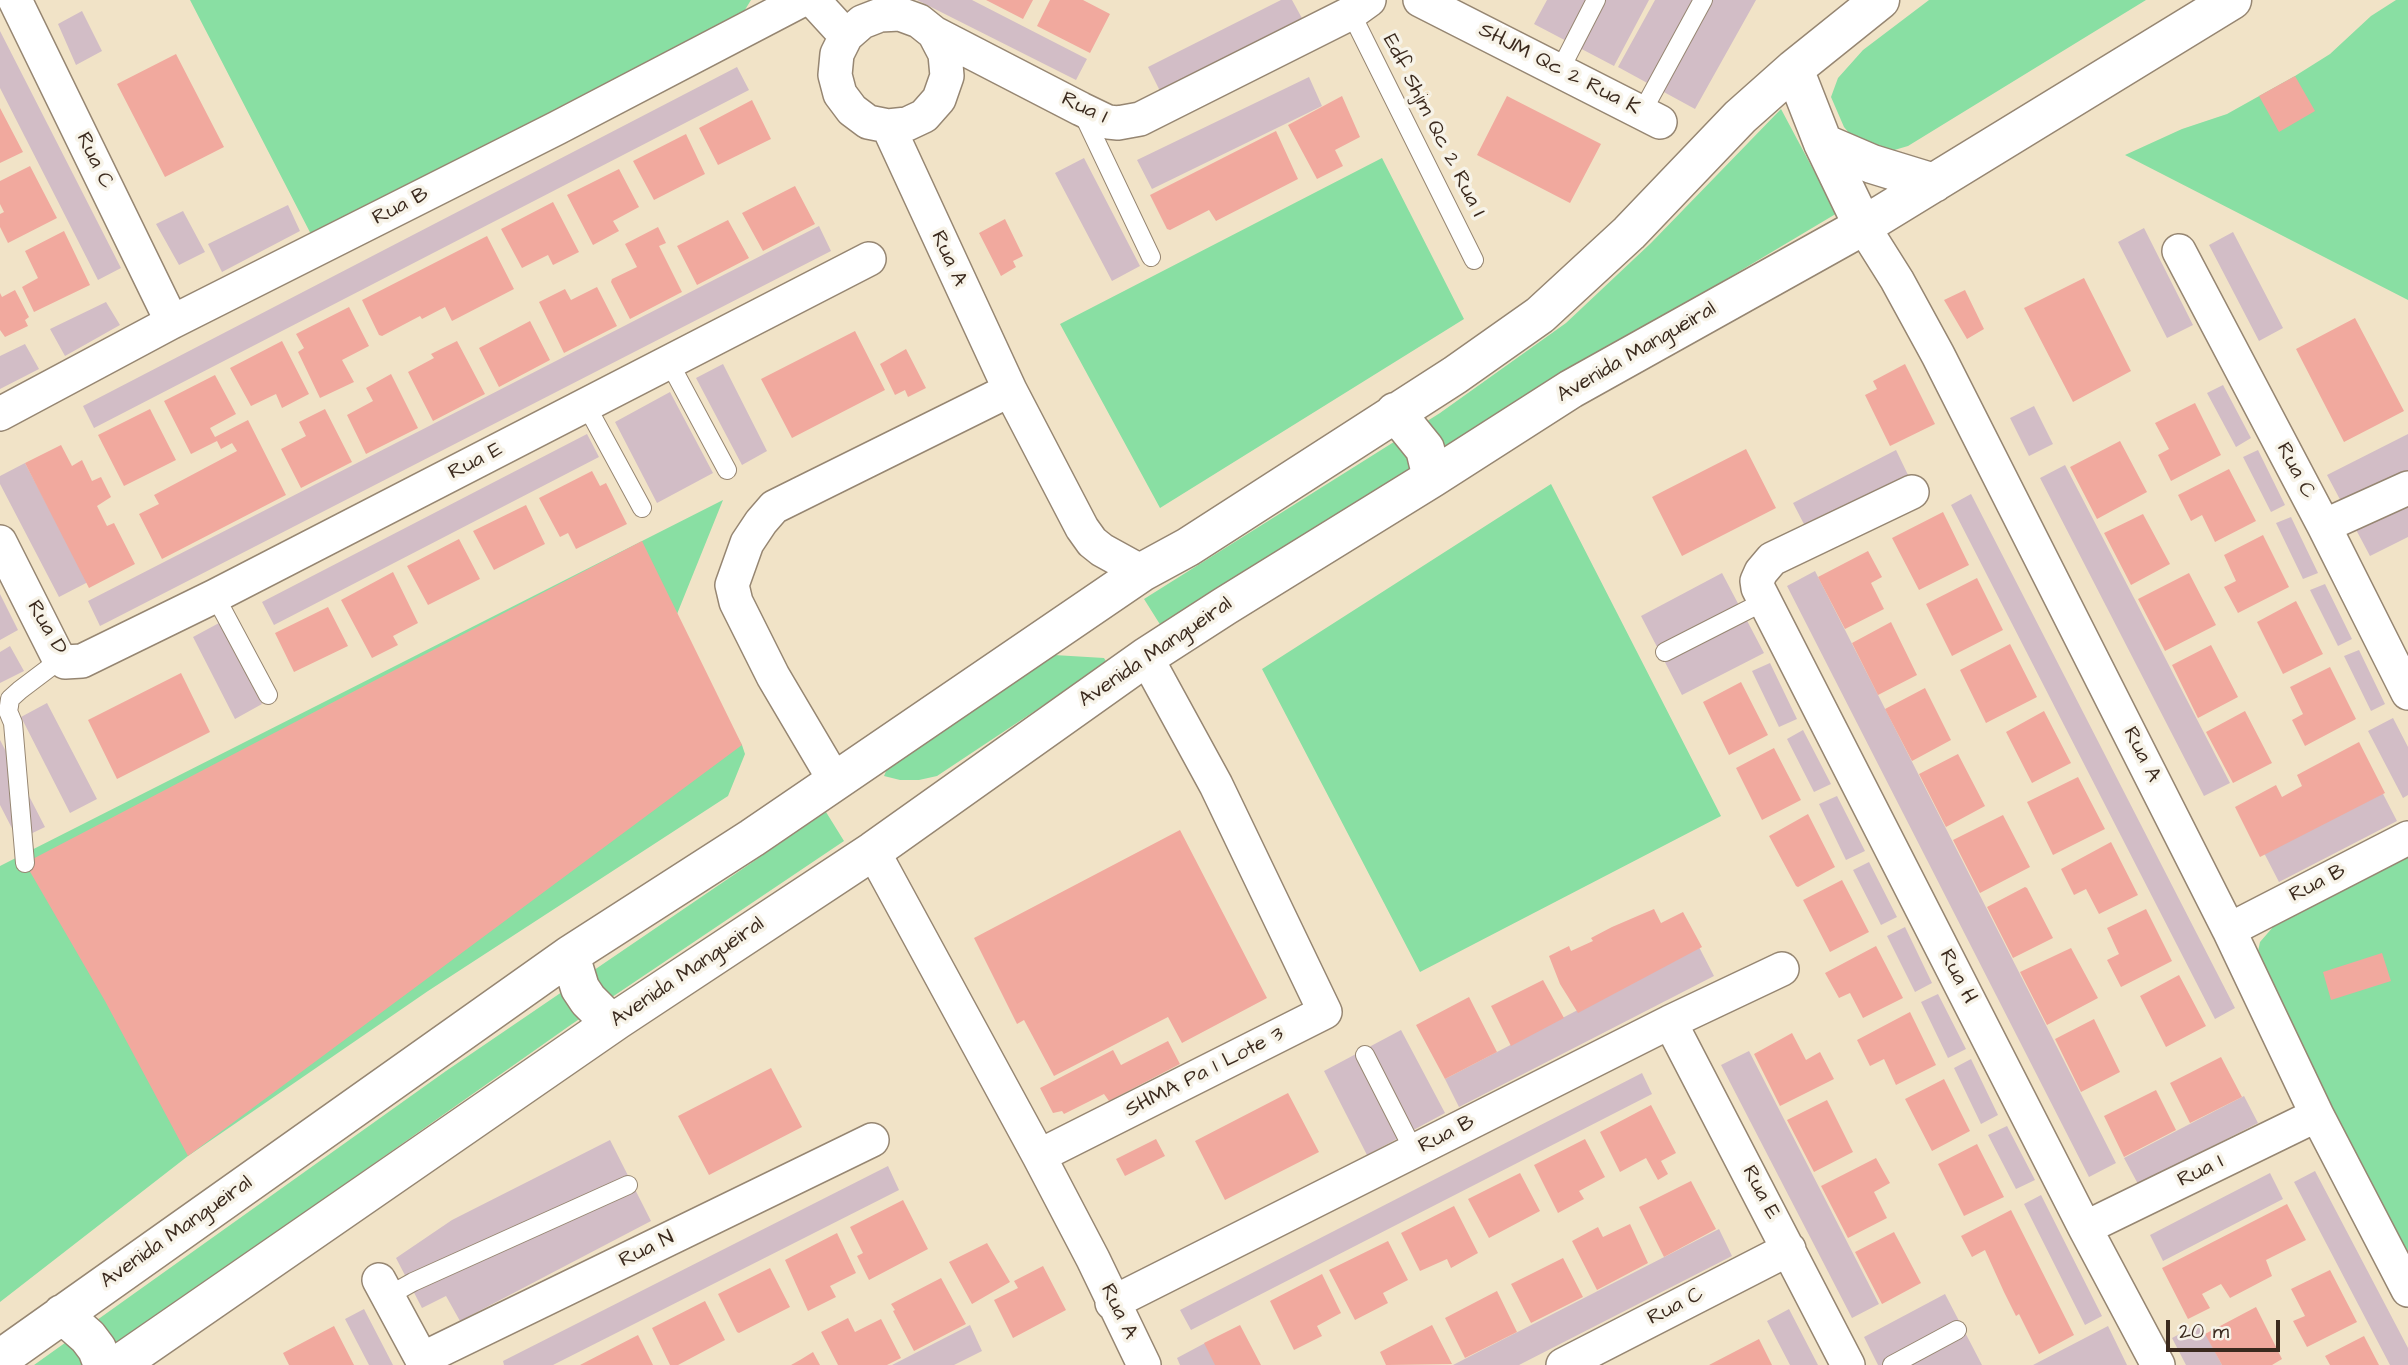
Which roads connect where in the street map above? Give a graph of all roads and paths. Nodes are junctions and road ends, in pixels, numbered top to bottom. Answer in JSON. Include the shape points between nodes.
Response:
{"nodes":[{"id":1,"x":15,"y":0,"type":"edge"},
{"id":2,"x":802,"y":0,"type":"edge"},
{"id":3,"x":813,"y":0,"type":"edge"},
{"id":4,"x":1420,"y":0,"type":"edge"},
{"id":5,"x":1596,"y":0,"type":"edge"},
{"id":6,"x":1703,"y":0,"type":"edge"},
{"id":7,"x":1880,"y":0,"type":"edge"},
{"id":8,"x":2232,"y":0,"type":"edge"},
{"id":9,"x":1360,"y":6,"type":"edge"},
{"id":10,"x":934,"y":33,"type":"junction"},
{"id":11,"x":846,"y":36,"type":"junction"},
{"id":12,"x":1794,"y":69,"type":"junction"},
{"id":13,"x":1560,"y":70,"type":"junction"},
{"id":14,"x":1081,"y":109,"type":"junction"},
{"id":15,"x":1651,"y":117,"type":"joint"},
{"id":16,"x":888,"y":127,"type":"junction"},
{"id":17,"x":1823,"y":143,"type":"junction"},
{"id":18,"x":1934,"y":183,"type":"junction"},
{"id":19,"x":1863,"y":226,"type":"junction"},
{"id":20,"x":2179,"y":251,"type":"dead end"},
{"id":21,"x":1151,"y":257,"type":"dead end"},
{"id":22,"x":869,"y":259,"type":"dead end"},
{"id":23,"x":1475,"y":260,"type":"dead end"},
{"id":24,"x":172,"y":322,"type":"junction"},
{"id":25,"x":669,"y":362,"type":"junction"},
{"id":26,"x":1010,"y":390,"type":"junction"},
{"id":27,"x":586,"y":405,"type":"junction"},
{"id":28,"x":1395,"y":412,"type":"junction"},
{"id":29,"x":0,"y":414,"type":"edge"},
{"id":30,"x":727,"y":470,"type":"dead end"},
{"id":31,"x":1432,"y":478,"type":"junction"},
{"id":32,"x":2408,"y":488,"type":"edge"},
{"id":33,"x":1912,"y":492,"type":"dead end"},
{"id":34,"x":642,"y":508,"type":"dead end"},
{"id":35,"x":2325,"y":526,"type":"junction"},
{"id":36,"x":0,"y":542,"type":"edge"},
{"id":37,"x":1142,"y":572,"type":"junction"},
{"id":38,"x":1762,"y":594,"type":"junction"},
{"id":39,"x":215,"y":596,"type":"junction"},
{"id":40,"x":1665,"y":652,"type":"dead end"},
{"id":41,"x":1146,"y":657,"type":"junction"},
{"id":42,"x":71,"y":660,"type":"junction"},
{"id":43,"x":2408,"y":693,"type":"edge"},
{"id":44,"x":268,"y":695,"type":"dead end"},
{"id":45,"x":835,"y":781,"type":"junction"},
{"id":46,"x":2408,"y":838,"type":"edge"},
{"id":47,"x":873,"y":851,"type":"junction"},
{"id":48,"x":25,"y":863,"type":"dead end"},
{"id":49,"x":2229,"y":930,"type":"junction"},
{"id":50,"x":570,"y":955,"type":"junction"},
{"id":51,"x":1782,"y":968,"type":"dead end"},
{"id":52,"x":617,"y":1020,"type":"junction"},
{"id":53,"x":1670,"y":1022,"type":"junction"},
{"id":54,"x":1365,"y":1055,"type":"dead end"},
{"id":55,"x":2317,"y":1115,"type":"junction"},
{"id":56,"x":872,"y":1140,"type":"dead end"},
{"id":57,"x":1414,"y":1151,"type":"junction"},
{"id":58,"x":1039,"y":1156,"type":"junction"},
{"id":59,"x":628,"y":1185,"type":"dead end"},
{"id":60,"x":2085,"y":1228,"type":"junction"},
{"id":61,"x":1789,"y":1249,"type":"junction"},
{"id":62,"x":383,"y":1288,"type":"joint"},
{"id":63,"x":2408,"y":1290,"type":"edge"},
{"id":64,"x":1112,"y":1303,"type":"junction"},
{"id":65,"x":62,"y":1314,"type":"junction"},
{"id":66,"x":1957,"y":1330,"type":"dead end"},
{"id":67,"x":0,"y":1359,"type":"edge"},
{"id":68,"x":423,"y":1362,"type":"edge"},
{"id":69,"x":2150,"y":1362,"type":"edge"},
{"id":70,"x":103,"y":1365,"type":"edge"},
{"id":71,"x":118,"y":1365,"type":"edge"},
{"id":72,"x":1144,"y":1365,"type":"edge"},
{"id":73,"x":1563,"y":1365,"type":"edge"},
{"id":74,"x":1848,"y":1365,"type":"edge"},
{"id":75,"x":1892,"y":1365,"type":"edge"}],
"edges":[{"from":1,"to":24,"type":"street","name":"Rua C"},
{"from":2,"to":24,"type":"street","name":"Rua B"},
{"from":3,"to":11,"type":"street"},
{"from":4,"to":13,"type":"street","name":"SHJM Qc 2 Rua K"},
{"from":5,"to":13,"type":"lane"},
{"from":6,"to":15,"type":"lane"},
{"from":7,"to":12,"type":"street","name":"Avenida Mangueiral"},
{"from":8,"to":18,"type":"street","name":"Avenida Mangueiral"},
{"from":9,"to":14,"type":"street","name":"Rua I","via":[[1140,119],[1108,122]]},
{"from":9,"to":23,"type":"lane","name":"Edf Shjm Qc 2 Rua I"},
{"from":10,"to":11,"type":"street","name":"Rua I","via":[[900,14],[862,22]]},
{"from":10,"to":14,"type":"street","name":"Rua I"},
{"from":10,"to":16,"type":"street","via":[[945,54],[947,76],[939,99],[923,116]]},
{"from":11,"to":16,"type":"street","via":[[837,54],[835,75],[840,94],[868,122]]},
{"from":12,"to":17,"type":"street"},
{"from":12,"to":28,"type":"street","name":"Avenida Mangueiral","via":[[1539,315]]},
{"from":13,"to":15,"type":"street","name":"SHJM Qc 2 Rua K"},
{"from":14,"to":21,"type":"lane"},
{"from":16,"to":26,"type":"street","name":"Rua A"},
{"from":17,"to":18,"type":"street"},
{"from":17,"to":19,"type":"street"},
{"from":18,"to":19,"type":"street","name":"Avenida Mangueiral"},
{"from":19,"to":31,"type":"street","name":"Avenida Mangueiral","via":[[1571,389]]},
{"from":19,"to":49,"type":"street","name":"Rua A","via":[[1938,355]]},
{"from":20,"to":35,"type":"street","name":"Rua C"},
{"from":22,"to":25,"type":"street","name":"Rua E"},
{"from":24,"to":29,"type":"street","name":"Rua B"},
{"from":25,"to":27,"type":"street","name":"Rua E"},
{"from":25,"to":30,"type":"lane"},
{"from":26,"to":37,"type":"street","name":"Rua A","via":[[1092,542]]},
{"from":26,"to":45,"type":"street","via":[[774,507],[743,552],[732,585],[736,602]]},
{"from":27,"to":34,"type":"lane"},
{"from":27,"to":39,"type":"street","name":"Rua E"},
{"from":28,"to":31,"type":"street","via":[[1425,449]]},
{"from":28,"to":37,"type":"street","name":"Avenida Mangueiral"},
{"from":31,"to":41,"type":"street","name":"Avenida Mangueiral"},
{"from":32,"to":35,"type":"street"},
{"from":33,"to":38,"type":"street","via":[[1772,559],[1757,581]]},
{"from":35,"to":43,"type":"street","name":"Rua C"},
{"from":36,"to":42,"type":"street","name":"Rua D","via":[[57,656]]},
{"from":37,"to":45,"type":"street","name":"Avenida Mangueiral"},
{"from":38,"to":40,"type":"lane"},
{"from":38,"to":60,"type":"street","name":"Rua H"},
{"from":39,"to":42,"type":"street","name":"Rua E"},
{"from":39,"to":44,"type":"lane"},
{"from":41,"to":47,"type":"street","name":"Avenida Mangueiral"},
{"from":41,"to":58,"type":"street","name":"SHMA Pa 1 Lote 3","via":[[1216,785],[1325,1012]]},
{"from":42,"to":48,"type":"lane","via":[[10,699]]},
{"from":45,"to":50,"type":"street","name":"Avenida Mangueiral"},
{"from":46,"to":49,"type":"street","name":"Rua B"},
{"from":47,"to":52,"type":"street","name":"Avenida Mangueiral"},
{"from":47,"to":58,"type":"street"},
{"from":49,"to":55,"type":"street","name":"Rua A"},
{"from":50,"to":52,"type":"street","via":[[587,1000],[605,1017]]},
{"from":50,"to":65,"type":"street","name":"Avenida Mangueiral"},
{"from":51,"to":53,"type":"street","name":"Rua B"},
{"from":52,"to":71,"type":"street","name":"Avenida Mangueiral"},
{"from":53,"to":57,"type":"street","name":"Rua B"},
{"from":53,"to":61,"type":"street","name":"Rua E"},
{"from":54,"to":57,"type":"lane"},
{"from":55,"to":60,"type":"street","name":"Rua I"},
{"from":55,"to":63,"type":"street","name":"Rua A"},
{"from":56,"to":68,"type":"street","name":"Rua N"},
{"from":57,"to":64,"type":"street","name":"Rua B"},
{"from":58,"to":64,"type":"street","name":"Rua A"},
{"from":59,"to":62,"type":"lane","via":[[413,1282]]},
{"from":60,"to":69,"type":"street","name":"Rua H"},
{"from":61,"to":73,"type":"street","name":"Rua C"},
{"from":61,"to":74,"type":"street","name":"Rua E"},
{"from":62,"to":68,"type":"street"},
{"from":64,"to":72,"type":"street","name":"Rua A"},
{"from":65,"to":67,"type":"street","name":"Avenida Mangueiral"},
{"from":65,"to":70,"type":"street","via":[[88,1337]]},
{"from":66,"to":75,"type":"lane"}]}
